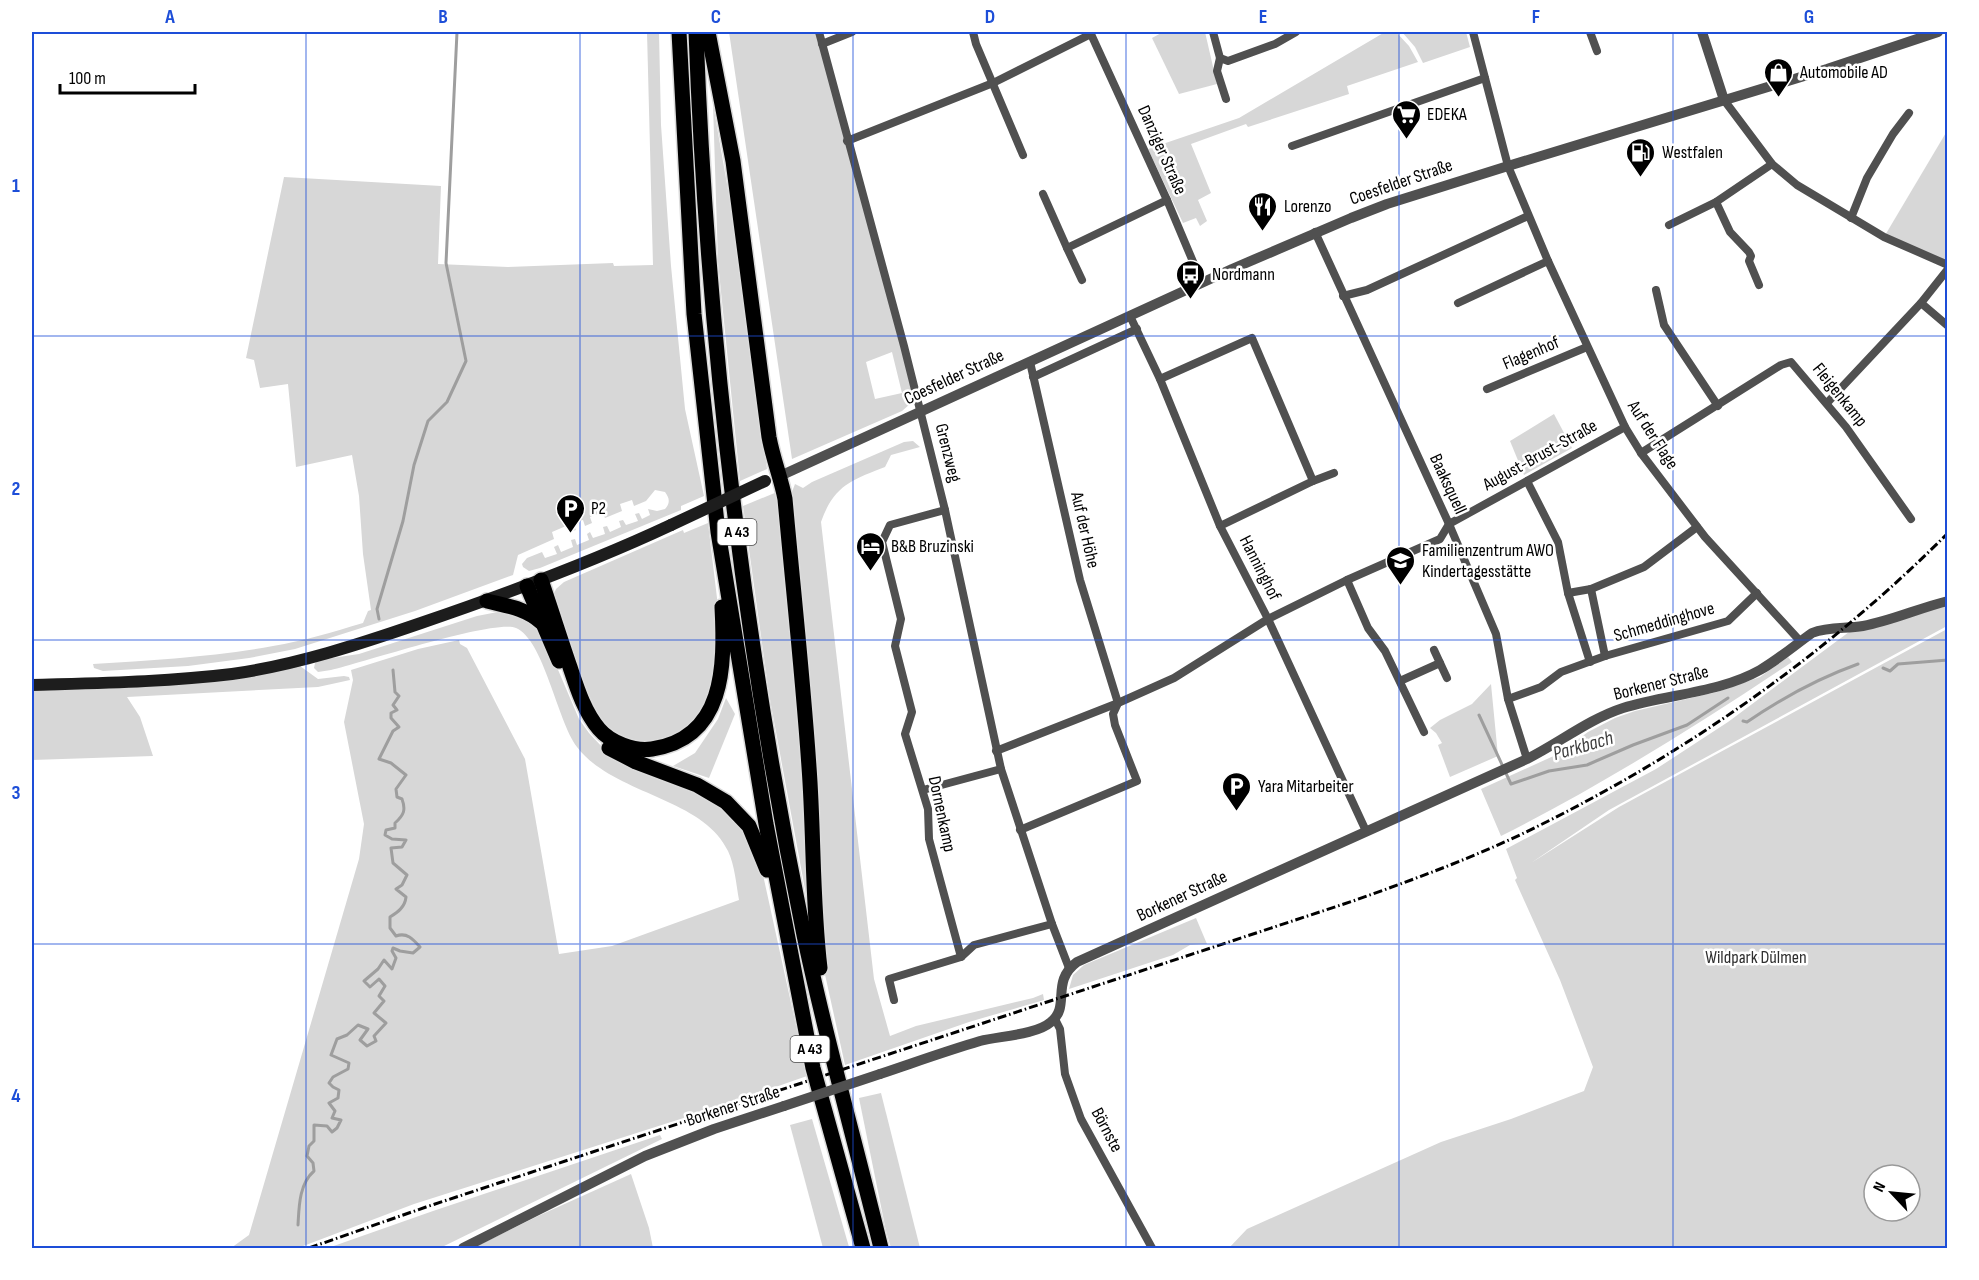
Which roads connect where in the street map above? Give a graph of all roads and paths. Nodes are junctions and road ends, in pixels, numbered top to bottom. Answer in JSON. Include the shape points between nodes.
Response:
{"nodes":[{"id":1,"x":680,"y":32,"type":"edge"},
{"id":2,"x":696,"y":32,"type":"edge"},
{"id":3,"x":708,"y":32,"type":"edge"},
{"id":4,"x":819,"y":32,"type":"edge"},
{"id":5,"x":852,"y":32,"type":"edge"},
{"id":6,"x":973,"y":32,"type":"edge"},
{"id":7,"x":1213,"y":32,"type":"edge"},
{"id":8,"x":1296,"y":32,"type":"edge"},
{"id":9,"x":1473,"y":32,"type":"edge"},
{"id":10,"x":1590,"y":32,"type":"edge"},
{"id":11,"x":1702,"y":32,"type":"edge"},
{"id":12,"x":1938,"y":32,"type":"edge"},
{"id":13,"x":1090,"y":33,"type":"edge"},
{"id":14,"x":822,"y":44,"type":"junction"},
{"id":15,"x":1597,"y":51,"type":"dead end"},
{"id":16,"x":1221,"y":58,"type":"junction"},
{"id":17,"x":1485,"y":78,"type":"junction"},
{"id":18,"x":993,"y":83,"type":"junction"},
{"id":19,"x":1226,"y":99,"type":"dead end"},
{"id":20,"x":1724,"y":100,"type":"junction"},
{"id":21,"x":1909,"y":113,"type":"dead end"},
{"id":22,"x":847,"y":141,"type":"junction"},
{"id":23,"x":1292,"y":146,"type":"dead end"},
{"id":24,"x":1023,"y":155,"type":"dead end"},
{"id":25,"x":1772,"y":164,"type":"junction"},
{"id":26,"x":1508,"y":166,"type":"junction"},
{"id":27,"x":1043,"y":194,"type":"dead end"},
{"id":28,"x":1167,"y":200,"type":"junction"},
{"id":29,"x":1716,"y":202,"type":"junction"},
{"id":30,"x":1528,"y":216,"type":"junction"},
{"id":31,"x":1851,"y":218,"type":"junction"},
{"id":32,"x":1669,"y":225,"type":"dead end"},
{"id":33,"x":1316,"y":232,"type":"junction"},
{"id":34,"x":1067,"y":248,"type":"junction"},
{"id":35,"x":1548,"y":261,"type":"junction"},
{"id":36,"x":1947,"y":267,"type":"edge"},
{"id":37,"x":1082,"y":280,"type":"dead end"},
{"id":38,"x":1202,"y":283,"type":"junction"},
{"id":39,"x":1759,"y":285,"type":"dead end"},
{"id":40,"x":1656,"y":290,"type":"dead end"},
{"id":41,"x":1343,"y":296,"type":"junction"},
{"id":42,"x":1458,"y":303,"type":"dead end"},
{"id":43,"x":1921,"y":303,"type":"junction"},
{"id":44,"x":1130,"y":316,"type":"junction"},
{"id":45,"x":1947,"y":326,"type":"edge"},
{"id":46,"x":1137,"y":329,"type":"junction"},
{"id":47,"x":1587,"y":347,"type":"junction"},
{"id":48,"x":1030,"y":362,"type":"junction"},
{"id":49,"x":1033,"y":377,"type":"junction"},
{"id":50,"x":1160,"y":379,"type":"junction"},
{"id":51,"x":1487,"y":389,"type":"dead end"},
{"id":52,"x":1827,"y":403,"type":"junction"},
{"id":53,"x":1718,"y":406,"type":"junction"},
{"id":54,"x":920,"y":413,"type":"junction"},
{"id":55,"x":1625,"y":427,"type":"junction"},
{"id":56,"x":1641,"y":453,"type":"junction"},
{"id":57,"x":1334,"y":472,"type":"dead end"},
{"id":58,"x":780,"y":476,"type":"junction"},
{"id":59,"x":1527,"y":480,"type":"junction"},
{"id":60,"x":1313,"y":481,"type":"junction"},
{"id":61,"x":945,"y":510,"type":"junction"},
{"id":62,"x":1911,"y":519,"type":"dead end"},
{"id":63,"x":1449,"y":524,"type":"junction"},
{"id":64,"x":1220,"y":526,"type":"junction"},
{"id":65,"x":1697,"y":526,"type":"junction"},
{"id":66,"x":718,"y":532,"type":"junction"},
{"id":67,"x":1347,"y":580,"type":"junction"},
{"id":68,"x":534,"y":583,"type":"junction"},
{"id":69,"x":1591,"y":589,"type":"junction"},
{"id":70,"x":1569,"y":593,"type":"junction"},
{"id":71,"x":1757,"y":594,"type":"junction"},
{"id":72,"x":487,"y":601,"type":"junction"},
{"id":73,"x":1947,"y":601,"type":"edge"},
{"id":74,"x":1268,"y":619,"type":"junction"},
{"id":75,"x":541,"y":622,"type":"junction"},
{"id":76,"x":1800,"y":641,"type":"junction"},
{"id":77,"x":1434,"y":650,"type":"dead end"},
{"id":78,"x":1605,"y":656,"type":"junction"},
{"id":79,"x":1590,"y":662,"type":"junction"},
{"id":80,"x":1440,"y":663,"type":"junction"},
{"id":81,"x":1447,"y":678,"type":"dead end"},
{"id":82,"x":1400,"y":681,"type":"junction"},
{"id":83,"x":32,"y":686,"type":"edge"},
{"id":84,"x":1508,"y":699,"type":"junction"},
{"id":85,"x":1118,"y":703,"type":"junction"},
{"id":86,"x":1424,"y":732,"type":"dead end"},
{"id":87,"x":996,"y":751,"type":"junction"},
{"id":88,"x":1527,"y":759,"type":"junction"},
{"id":89,"x":1000,"y":769,"type":"junction"},
{"id":90,"x":923,"y":790,"type":"junction"},
{"id":91,"x":1020,"y":830,"type":"junction"},
{"id":92,"x":1366,"y":831,"type":"junction"},
{"id":93,"x":1052,"y":924,"type":"junction"},
{"id":94,"x":786,"y":927,"type":"junction"},
{"id":95,"x":961,"y":957,"type":"junction"},
{"id":96,"x":1069,"y":968,"type":"junction"},
{"id":97,"x":894,"y":1000,"type":"dead end"},
{"id":98,"x":1055,"y":1019,"type":"junction"},
{"id":99,"x":824,"y":1027,"type":"junction"},
{"id":100,"x":463,"y":1248,"type":"edge"},
{"id":101,"x":863,"y":1248,"type":"edge"},
{"id":102,"x":881,"y":1248,"type":"edge"},
{"id":103,"x":1152,"y":1248,"type":"edge"}],
"edges":[{"from":1,"to":66,"type":"highway","number":"A 43","via":[[694,314]]},
{"from":2,"to":99,"type":"highway","number":"A 43","via":[[700,138],[723,425],[745,596],[788,852]]},
{"from":3,"to":58,"type":"highway","via":[[732,161],[769,437]]},
{"from":4,"to":14,"type":"street","name":"Grenzweg"},
{"from":5,"to":14,"type":"street"},
{"from":6,"to":18,"type":"street"},
{"from":7,"to":16,"type":"street"},
{"from":8,"to":16,"type":"street","via":[[1238,58]]},
{"from":9,"to":17,"type":"street","name":"Auf der Flage"},
{"from":10,"to":15,"type":"street"},
{"from":11,"to":20,"type":"street"},
{"from":12,"to":20,"type":"street","name":"Coesfelder Straße"},
{"from":13,"to":18,"type":"street"},
{"from":13,"to":28,"type":"street","name":"Danziger Straße"},
{"from":14,"to":22,"type":"street","name":"Grenzweg"},
{"from":16,"to":19,"type":"street","via":[[1217,71]]},
{"from":17,"to":23,"type":"street"},
{"from":17,"to":26,"type":"street","name":"Auf der Flage"},
{"from":18,"to":22,"type":"street"},
{"from":18,"to":24,"type":"street"},
{"from":20,"to":25,"type":"street"},
{"from":20,"to":26,"type":"street","name":"Coesfelder Straße"},
{"from":21,"to":31,"type":"street","via":[[1867,178]]},
{"from":22,"to":54,"type":"street","name":"Grenzweg"},
{"from":25,"to":29,"type":"street"},
{"from":25,"to":31,"type":"street","via":[[1797,185]]},
{"from":26,"to":30,"type":"street","name":"Auf der Flage"},
{"from":26,"to":33,"type":"street","name":"Coesfelder Straße","via":[[1387,204]]},
{"from":27,"to":34,"type":"street"},
{"from":28,"to":34,"type":"street"},
{"from":28,"to":38,"type":"street","name":"Danziger Straße"},
{"from":29,"to":32,"type":"street"},
{"from":29,"to":39,"type":"street","via":[[1730,232],[1749,252]]},
{"from":30,"to":35,"type":"street","name":"Auf der Flage"},
{"from":30,"to":41,"type":"street","via":[[1367,290]]},
{"from":31,"to":36,"type":"street"},
{"from":33,"to":38,"type":"street","name":"Coesfelder Straße"},
{"from":33,"to":41,"type":"street","name":"Baaksquell"},
{"from":34,"to":37,"type":"street"},
{"from":35,"to":42,"type":"street"},
{"from":35,"to":47,"type":"street","name":"Auf der Flage"},
{"from":36,"to":43,"type":"street"},
{"from":38,"to":44,"type":"street","name":"Coesfelder Straße"},
{"from":40,"to":53,"type":"street","via":[[1664,325]]},
{"from":41,"to":63,"type":"street","name":"Baaksquell"},
{"from":43,"to":45,"type":"street"},
{"from":43,"to":52,"type":"street"},
{"from":44,"to":46,"type":"street","name":"Hanninghof"},
{"from":44,"to":48,"type":"street","name":"Coesfelder Straße"},
{"from":46,"to":49,"type":"street"},
{"from":46,"to":50,"type":"street","name":"Hanninghof"},
{"from":47,"to":51,"type":"street","name":"Flagenhof"},
{"from":47,"to":55,"type":"street","name":"Auf der Flage"},
{"from":48,"to":49,"type":"street","name":"Auf der Höhe"},
{"from":48,"to":54,"type":"street","name":"Coesfelder Straße"},
{"from":49,"to":85,"type":"street","name":"Auf der Höhe","via":[[1080,580]]},
{"from":50,"to":60,"type":"street","via":[[1252,338]]},
{"from":50,"to":64,"type":"street","name":"Hanninghof"},
{"from":52,"to":53,"type":"street","name":"Fleigenkamp","via":[[1788,362]]},
{"from":52,"to":62,"type":"street","name":"Fleigenkamp"},
{"from":53,"to":56,"type":"street","name":"Fleigenkamp"},
{"from":54,"to":58,"type":"street","name":"Coesfelder Straße"},
{"from":54,"to":61,"type":"street","name":"Grenzweg"},
{"from":55,"to":56,"type":"street","name":"Auf der Flage"},
{"from":55,"to":59,"type":"street","name":"August-Brust-Straße"},
{"from":56,"to":65,"type":"street","name":"Auf der Flage"},
{"from":57,"to":60,"type":"street"},
{"from":58,"to":68,"type":"main road","name":"Coesfelder Straße","bridge":true},
{"from":58,"to":99,"type":"highway","via":[[809,765],[815,929],[825,983]]},
{"from":59,"to":63,"type":"street","name":"August-Brust-Straße"},
{"from":59,"to":70,"type":"street","via":[[1558,542]]},
{"from":60,"to":64,"type":"street"},
{"from":61,"to":87,"type":"street","name":"Grenzweg"},
{"from":61,"to":90,"type":"street","name":"Dornenkamp","via":[[890,525],[882,542],[901,619],[895,646],[912,712],[905,734]]},
{"from":63,"to":67,"type":"street","name":"August-Brust-Straße","via":[[1440,539]]},
{"from":63,"to":84,"type":"street","name":"Baaksquell","via":[[1496,634]]},
{"from":64,"to":74,"type":"street","name":"Hanninghof"},
{"from":65,"to":69,"type":"street","via":[[1644,567]]},
{"from":65,"to":71,"type":"street","name":"Auf der Flage"},
{"from":66,"to":68,"type":"highway","via":[[723,620],[718,688],[713,704],[695,731],[668,746],[648,750],[627,746],[600,730],[588,715]]},
{"from":66,"to":94,"type":"highway","number":"A 43"},
{"from":67,"to":74,"type":"street","name":"August-Brust-Straße"},
{"from":67,"to":82,"type":"street","via":[[1368,628]]},
{"from":68,"to":72,"type":"main road","name":"Coesfelder Straße"},
{"from":68,"to":75,"type":"highway"},
{"from":69,"to":70,"type":"street"},
{"from":69,"to":78,"type":"street","name":"Schmeddinghove"},
{"from":70,"to":79,"type":"street"},
{"from":71,"to":76,"type":"street","name":"Auf der Flage"},
{"from":71,"to":78,"type":"street","name":"Schmeddinghove","via":[[1728,621]]},
{"from":72,"to":75,"type":"highway","via":[[521,609]]},
{"from":72,"to":83,"type":"main road","name":"Coesfelder Straße","via":[[304,659],[232,674]]},
{"from":73,"to":76,"type":"street","name":"Borkener Straße","via":[[1862,627],[1820,630]]},
{"from":74,"to":85,"type":"street","name":"August-Brust-Straße","via":[[1173,678]]},
{"from":74,"to":92,"type":"street","name":"Hanninghof"},
{"from":75,"to":94,"type":"highway","via":[[582,715],[608,747],[697,785],[726,802],[749,826]]},
{"from":76,"to":88,"type":"street","name":"Borkener Straße","via":[[1759,670],[1723,685],[1599,717]]},
{"from":77,"to":80,"type":"street"},
{"from":78,"to":79,"type":"street","name":"Schmeddinghove"},
{"from":79,"to":84,"type":"street","name":"Schmeddinghove"},
{"from":80,"to":81,"type":"street"},
{"from":80,"to":82,"type":"street"},
{"from":82,"to":86,"type":"street"},
{"from":84,"to":88,"type":"street","name":"Baaksquell"},
{"from":85,"to":87,"type":"street","name":"August-Brust-Straße"},
{"from":85,"to":91,"type":"street","via":[[1113,714],[1115,725],[1137,781]]},
{"from":87,"to":89,"type":"street","name":"Grenzweg"},
{"from":88,"to":92,"type":"street","name":"Borkener Straße"},
{"from":89,"to":90,"type":"street"},
{"from":89,"to":91,"type":"street","name":"Grenzweg"},
{"from":90,"to":95,"type":"street","name":"Dornenkamp","via":[[929,839]]},
{"from":91,"to":93,"type":"street","name":"Grenzweg"},
{"from":92,"to":96,"type":"street","name":"Borkener Straße"},
{"from":93,"to":95,"type":"street","via":[[974,945]]},
{"from":93,"to":96,"type":"street","name":"Grenzweg"},
{"from":94,"to":101,"type":"highway","number":"A 43","via":[[813,1068]]},
{"from":95,"to":97,"type":"street","via":[[889,979]]},
{"from":96,"to":98,"type":"street","via":[[1060,986],[1060,1008]]},
{"from":98,"to":100,"type":"street","name":"Borkener Straße","bridge":true,"via":[[1041,1028],[975,1043],[714,1129],[645,1156]]},
{"from":98,"to":103,"type":"street","name":"Börnste","via":[[1060,1029],[1065,1074],[1081,1119]]},
{"from":99,"to":102,"type":"highway","number":"A 43"}]}
